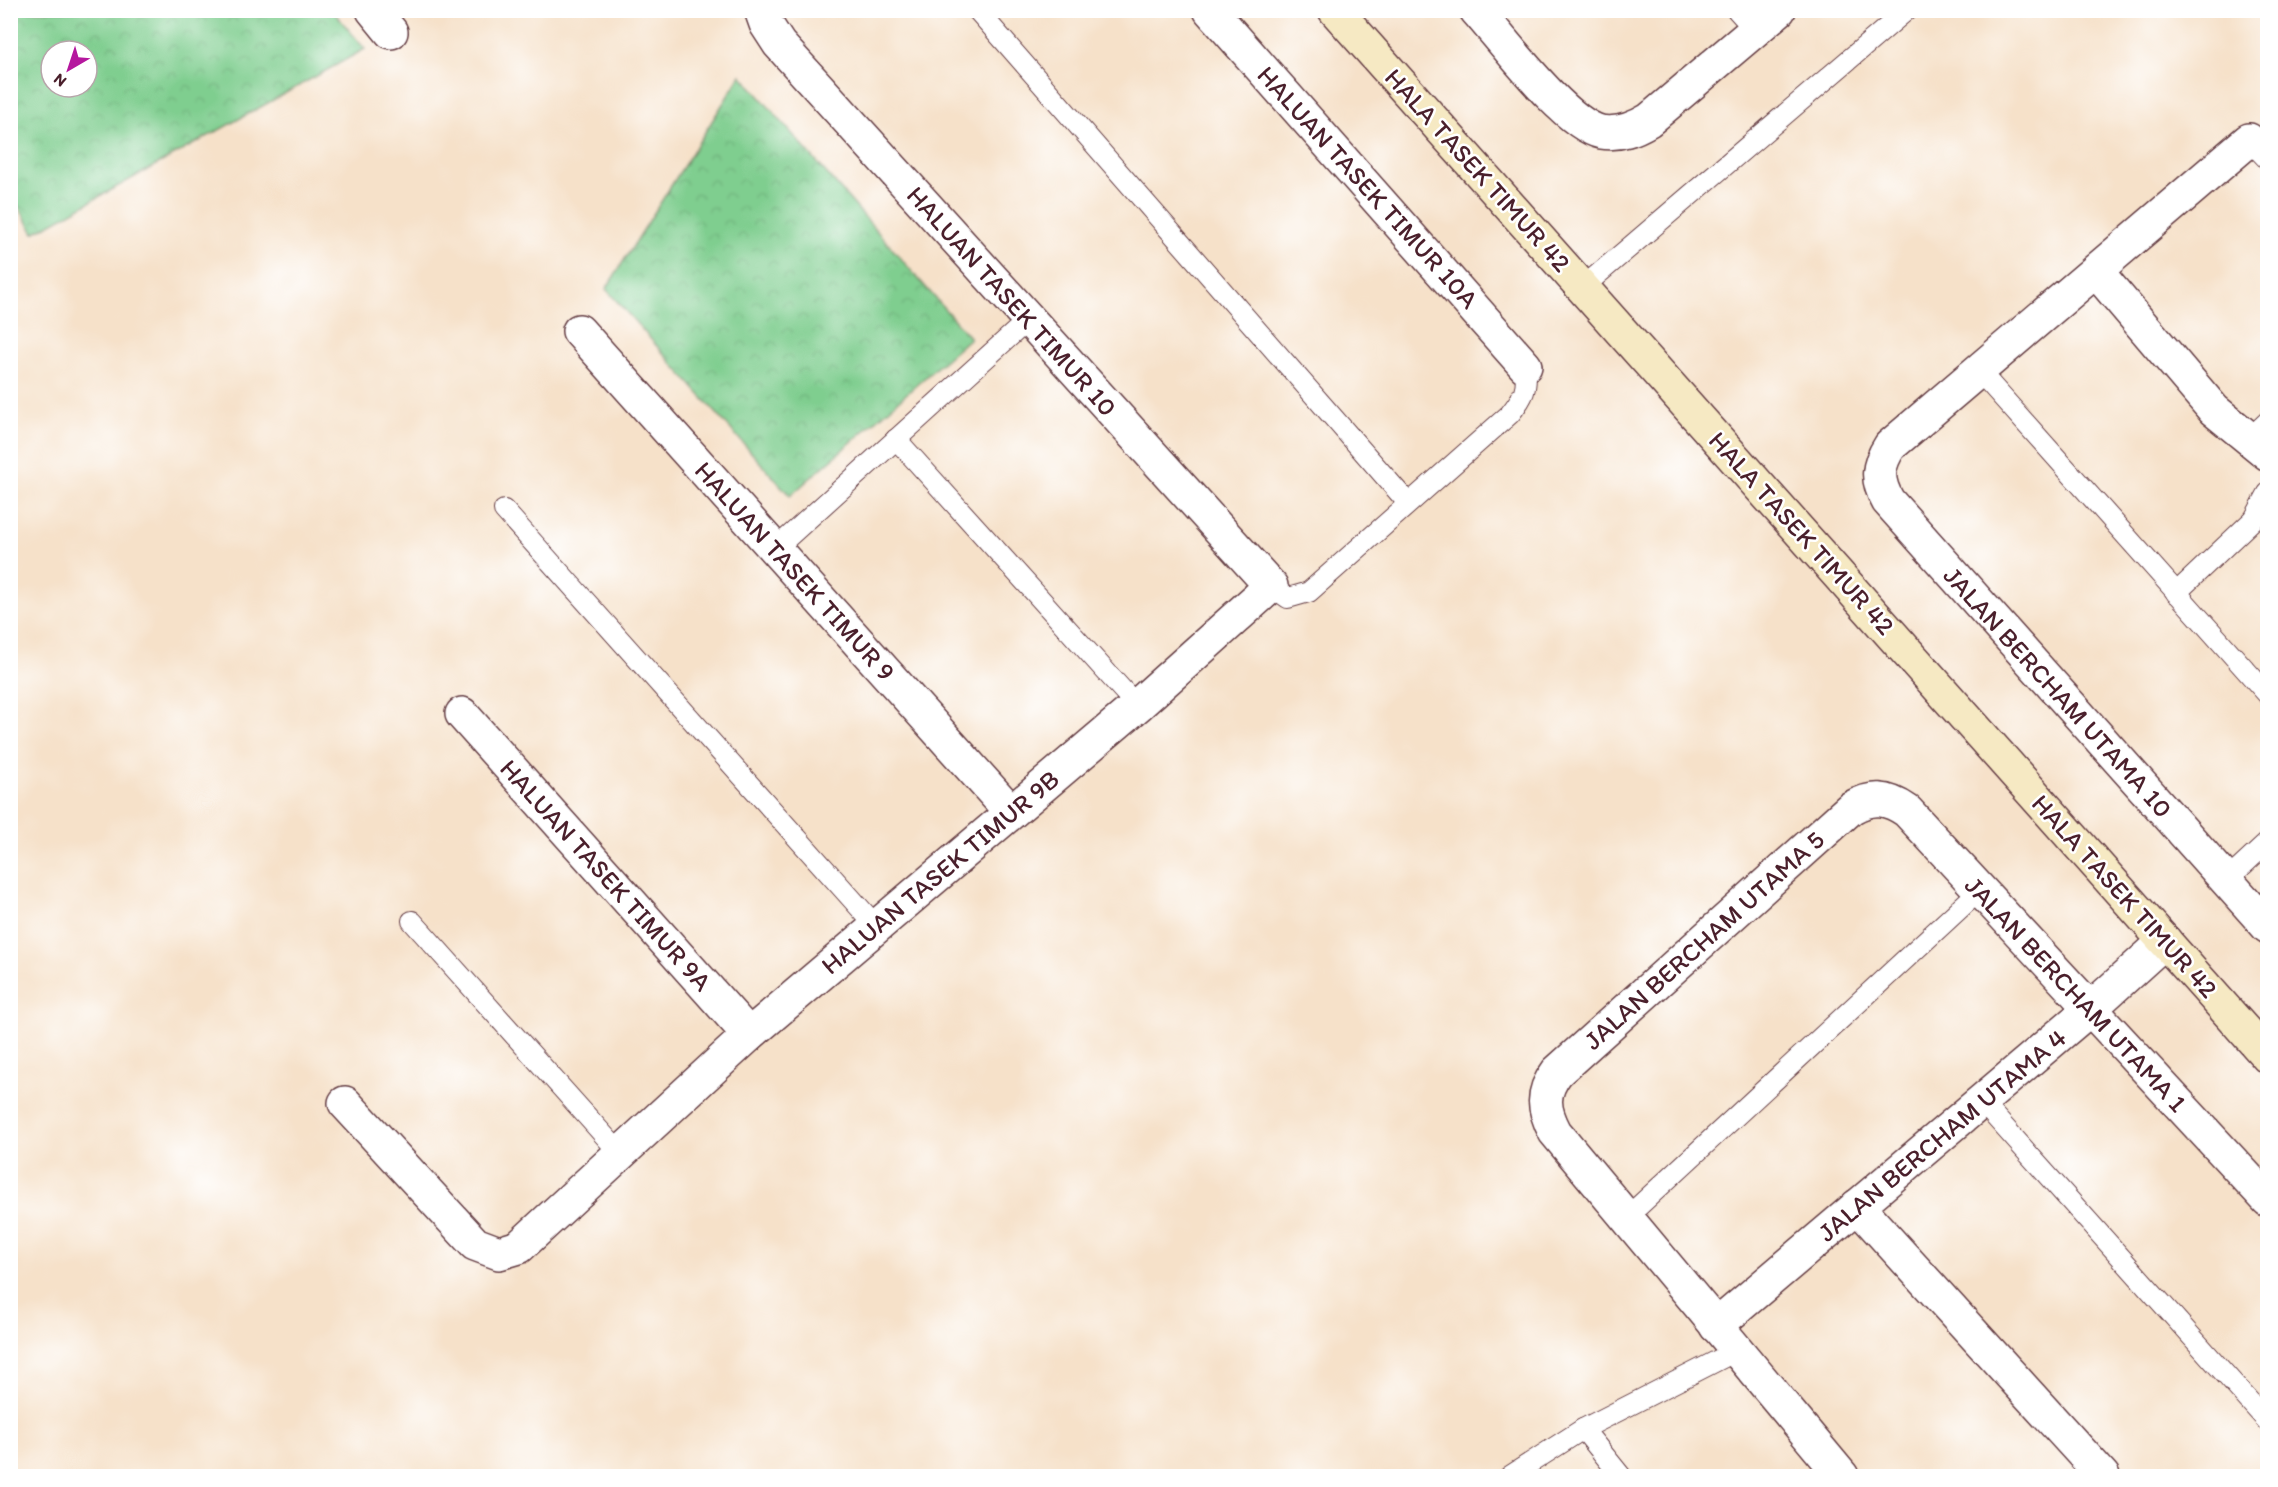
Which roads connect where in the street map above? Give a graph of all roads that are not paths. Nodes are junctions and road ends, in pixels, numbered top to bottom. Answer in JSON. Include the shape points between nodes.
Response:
{"nodes":[{"id":1,"x":761,"y":10,"type":"edge"},
{"id":2,"x":977,"y":10,"type":"edge"},
{"id":3,"x":1210,"y":10,"type":"edge"},
{"id":4,"x":1335,"y":10,"type":"edge"},
{"id":5,"x":1476,"y":10,"type":"edge"},
{"id":6,"x":1907,"y":10,"type":"edge"},
{"id":7,"x":1757,"y":17,"type":"edge"},
{"id":8,"x":2258,"y":150,"type":"edge"},
{"id":9,"x":2096,"y":271,"type":"junction"},
{"id":10,"x":1583,"y":287,"type":"junction"},
{"id":11,"x":1028,"y":320,"type":"junction"},
{"id":12,"x":579,"y":331,"type":"dead end"},
{"id":13,"x":1525,"y":366,"type":"joint"},
{"id":14,"x":1979,"y":371,"type":"junction"},
{"id":15,"x":2261,"y":438,"type":"edge"},
{"id":16,"x":896,"y":439,"type":"junction"},
{"id":17,"x":2268,"y":493,"type":"edge"},
{"id":18,"x":1408,"y":503,"type":"junction"},
{"id":19,"x":504,"y":510,"type":"dead end"},
{"id":20,"x":775,"y":549,"type":"junction"},
{"id":21,"x":1271,"y":586,"type":"junction"},
{"id":22,"x":2176,"y":593,"type":"junction"},
{"id":23,"x":2268,"y":695,"type":"edge"},
{"id":24,"x":1137,"y":706,"type":"junction"},
{"id":25,"x":462,"y":714,"type":"dead end"},
{"id":26,"x":1879,"y":798,"type":"joint"},
{"id":27,"x":1011,"y":812,"type":"junction"},
{"id":28,"x":2268,"y":842,"type":"edge"},
{"id":29,"x":2226,"y":881,"type":"junction"},
{"id":30,"x":1980,"y":890,"type":"junction"},
{"id":31,"x":412,"y":921,"type":"dead end"},
{"id":32,"x":876,"y":926,"type":"junction"},
{"id":33,"x":2268,"y":927,"type":"edge"},
{"id":34,"x":2165,"y":941,"type":"junction"},
{"id":35,"x":2090,"y":1009,"type":"junction"},
{"id":36,"x":749,"y":1035,"type":"junction"},
{"id":37,"x":2268,"y":1057,"type":"edge"},
{"id":38,"x":1981,"y":1101,"type":"junction"},
{"id":39,"x":345,"y":1103,"type":"dead end"},
{"id":40,"x":620,"y":1152,"type":"junction"},
{"id":41,"x":2268,"y":1200,"type":"edge"},
{"id":42,"x":1857,"y":1206,"type":"junction"},
{"id":43,"x":1626,"y":1218,"type":"junction"},
{"id":44,"x":1726,"y":1339,"type":"junction"},
{"id":45,"x":2268,"y":1422,"type":"edge"},
{"id":46,"x":1583,"y":1429,"type":"junction"},
{"id":47,"x":1510,"y":1476,"type":"edge"},
{"id":48,"x":1620,"y":1476,"type":"edge"},
{"id":49,"x":1842,"y":1476,"type":"edge"},
{"id":50,"x":2103,"y":1476,"type":"edge"}],
"edges":[{"from":1,"to":11,"type":"street","name":"HALUAN TASEK TIMUR 10","via":[[779,44]]},
{"from":2,"to":18,"type":"lane"},
{"from":3,"to":13,"type":"street","name":"HALUAN TASEK TIMUR 10A"},
{"from":4,"to":10,"type":"street","name":"HALA TASEK TIMUR 42"},
{"from":5,"to":7,"type":"street","via":[[1570,116],[1609,132],[1635,129],[1649,120]]},
{"from":6,"to":10,"type":"lane"},
{"from":8,"to":9,"type":"street"},
{"from":9,"to":14,"type":"street"},
{"from":9,"to":15,"type":"street","via":[[2214,410]]},
{"from":10,"to":34,"type":"street","name":"HALA TASEK TIMUR 42"},
{"from":11,"to":16,"type":"lane"},
{"from":11,"to":21,"type":"street","name":"HALUAN TASEK TIMUR 10"},
{"from":12,"to":20,"type":"street","name":"HALUAN TASEK TIMUR 9"},
{"from":13,"to":18,"type":"lane","via":[[1527,385],[1510,414]]},
{"from":14,"to":22,"type":"lane"},
{"from":14,"to":29,"type":"street","name":"JALAN BERCHAM UTAMA 10","via":[[1890,446],[1878,473],[1880,487],[1888,501]]},
{"from":16,"to":20,"type":"lane"},
{"from":16,"to":24,"type":"lane"},
{"from":17,"to":22,"type":"lane","via":[[2254,519]]},
{"from":18,"to":21,"type":"lane","via":[[1309,592],[1288,598]]},
{"from":19,"to":32,"type":"lane"},
{"from":20,"to":27,"type":"street","name":"HALUAN TASEK TIMUR 9"},
{"from":21,"to":24,"type":"street","name":"HALUAN TASEK TIMUR 9B"},
{"from":22,"to":23,"type":"lane"},
{"from":24,"to":27,"type":"street","name":"HALUAN TASEK TIMUR 9B"},
{"from":25,"to":36,"type":"street","name":"HALUAN TASEK TIMUR 9A"},
{"from":26,"to":30,"type":"street","name":"JALAN BERCHAM UTAMA 1","via":[[1894,801],[1906,811]]},
{"from":26,"to":43,"type":"street","name":"JALAN BERCHAM UTAMA 5","via":[[1851,808],[1548,1084],[1544,1099],[1546,1115],[1555,1132]]},
{"from":27,"to":32,"type":"street","name":"HALUAN TASEK TIMUR 9B"},
{"from":28,"to":29,"type":"lane"},
{"from":29,"to":33,"type":"street","name":"JALAN BERCHAM UTAMA 10"},
{"from":30,"to":35,"type":"street","name":"JALAN BERCHAM UTAMA 1"},
{"from":30,"to":43,"type":"lane"},
{"from":31,"to":40,"type":"lane"},
{"from":32,"to":36,"type":"street","name":"HALUAN TASEK TIMUR 9B"},
{"from":34,"to":35,"type":"street","name":"JALAN BERCHAM UTAMA 4"},
{"from":34,"to":37,"type":"street","name":"HALA TASEK TIMUR 42"},
{"from":35,"to":38,"type":"street","name":"JALAN BERCHAM UTAMA 4"},
{"from":35,"to":41,"type":"street","name":"JALAN BERCHAM UTAMA 1"},
{"from":36,"to":40,"type":"street","name":"HALUAN TASEK TIMUR 9B"},
{"from":38,"to":42,"type":"street","name":"JALAN BERCHAM UTAMA 4"},
{"from":38,"to":45,"type":"lane"},
{"from":39,"to":40,"type":"street","name":"HALUAN TASEK TIMUR 9B","via":[[475,1244],[499,1253],[510,1252],[526,1242]]},
{"from":42,"to":44,"type":"street","name":"JALAN BERCHAM UTAMA 4"},
{"from":42,"to":50,"type":"street"},
{"from":43,"to":44,"type":"street"},
{"from":44,"to":46,"type":"lane"},
{"from":44,"to":49,"type":"street"},
{"from":46,"to":47,"type":"lane"},
{"from":46,"to":48,"type":"lane"}]}
